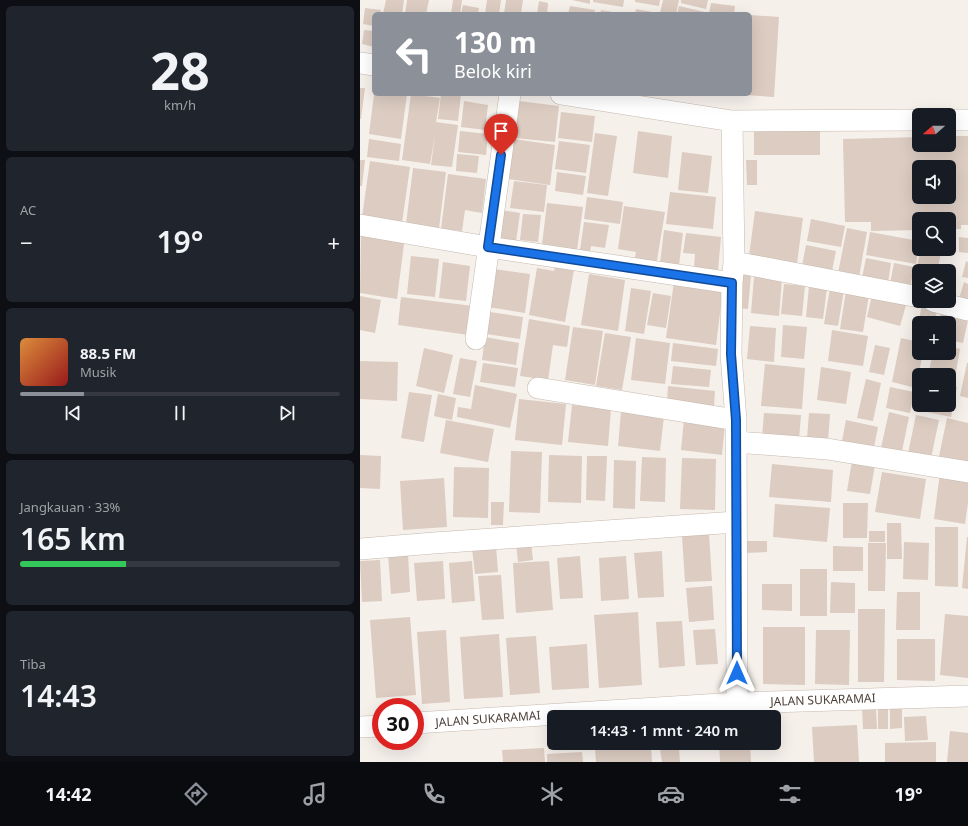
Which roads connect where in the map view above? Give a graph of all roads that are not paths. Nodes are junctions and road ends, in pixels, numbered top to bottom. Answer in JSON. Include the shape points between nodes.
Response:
{"nodes":[{"id":1,"x":360,"y":63,"type":"edge"},
{"id":2,"x":372,"y":65,"type":"edge"},
{"id":3,"x":510,"y":96,"type":"edge"},
{"id":4,"x":574,"y":96,"type":"edge"},
{"id":5,"x":912,"y":120,"type":"edge"},
{"id":6,"x":956,"y":120,"type":"edge"},
{"id":7,"x":968,"y":120,"type":"edge"},
{"id":8,"x":732,"y":121,"type":"junction"},
{"id":9,"x":360,"y":225,"type":"edge"},
{"id":10,"x":488,"y":247,"type":"junction"},
{"id":11,"x":734,"y":262,"type":"junction"},
{"id":12,"x":732,"y":283,"type":"junction"},
{"id":13,"x":912,"y":296,"type":"edge"},
{"id":14,"x":956,"y":307,"type":"edge"},
{"id":15,"x":968,"y":310,"type":"edge"},
{"id":16,"x":476,"y":339,"type":"dead end"},
{"id":17,"x":538,"y":388,"type":"dead end"},
{"id":18,"x":736,"y":420,"type":"junction"},
{"id":19,"x":736,"y":442,"type":"junction"},
{"id":20,"x":968,"y":472,"type":"edge"},
{"id":21,"x":736,"y":522,"type":"junction"},
{"id":22,"x":360,"y":550,"type":"edge"},
{"id":23,"x":968,"y":696,"type":"edge"},
{"id":24,"x":737,"y":703,"type":"junction"},
{"id":25,"x":424,"y":722,"type":"edge"},
{"id":26,"x":372,"y":726,"type":"edge"},
{"id":27,"x":360,"y":727,"type":"edge"}],
"edges":[{"from":1,"to":2,"type":"street"},
{"from":3,"to":10,"type":"street"},
{"from":4,"to":8,"type":"street"},
{"from":5,"to":8,"type":"street"},
{"from":6,"to":7,"type":"street"},
{"from":8,"to":11,"type":"street"},
{"from":9,"to":10,"type":"street"},
{"from":10,"to":12,"type":"street"},
{"from":10,"to":16,"type":"street"},
{"from":11,"to":12,"type":"street"},
{"from":11,"to":13,"type":"street"},
{"from":12,"to":18,"type":"street","via":[[731,354]]},
{"from":14,"to":15,"type":"street"},
{"from":17,"to":18,"type":"street"},
{"from":18,"to":19,"type":"street"},
{"from":19,"to":20,"type":"street","via":[[827,449]]},
{"from":19,"to":21,"type":"street"},
{"from":21,"to":22,"type":"street"},
{"from":21,"to":24,"type":"street"},
{"from":23,"to":24,"type":"street","name":"JALAN SUKARAMAI"},
{"from":24,"to":25,"type":"street","name":"JALAN SUKARAMAI"},
{"from":26,"to":27,"type":"street"}]}
